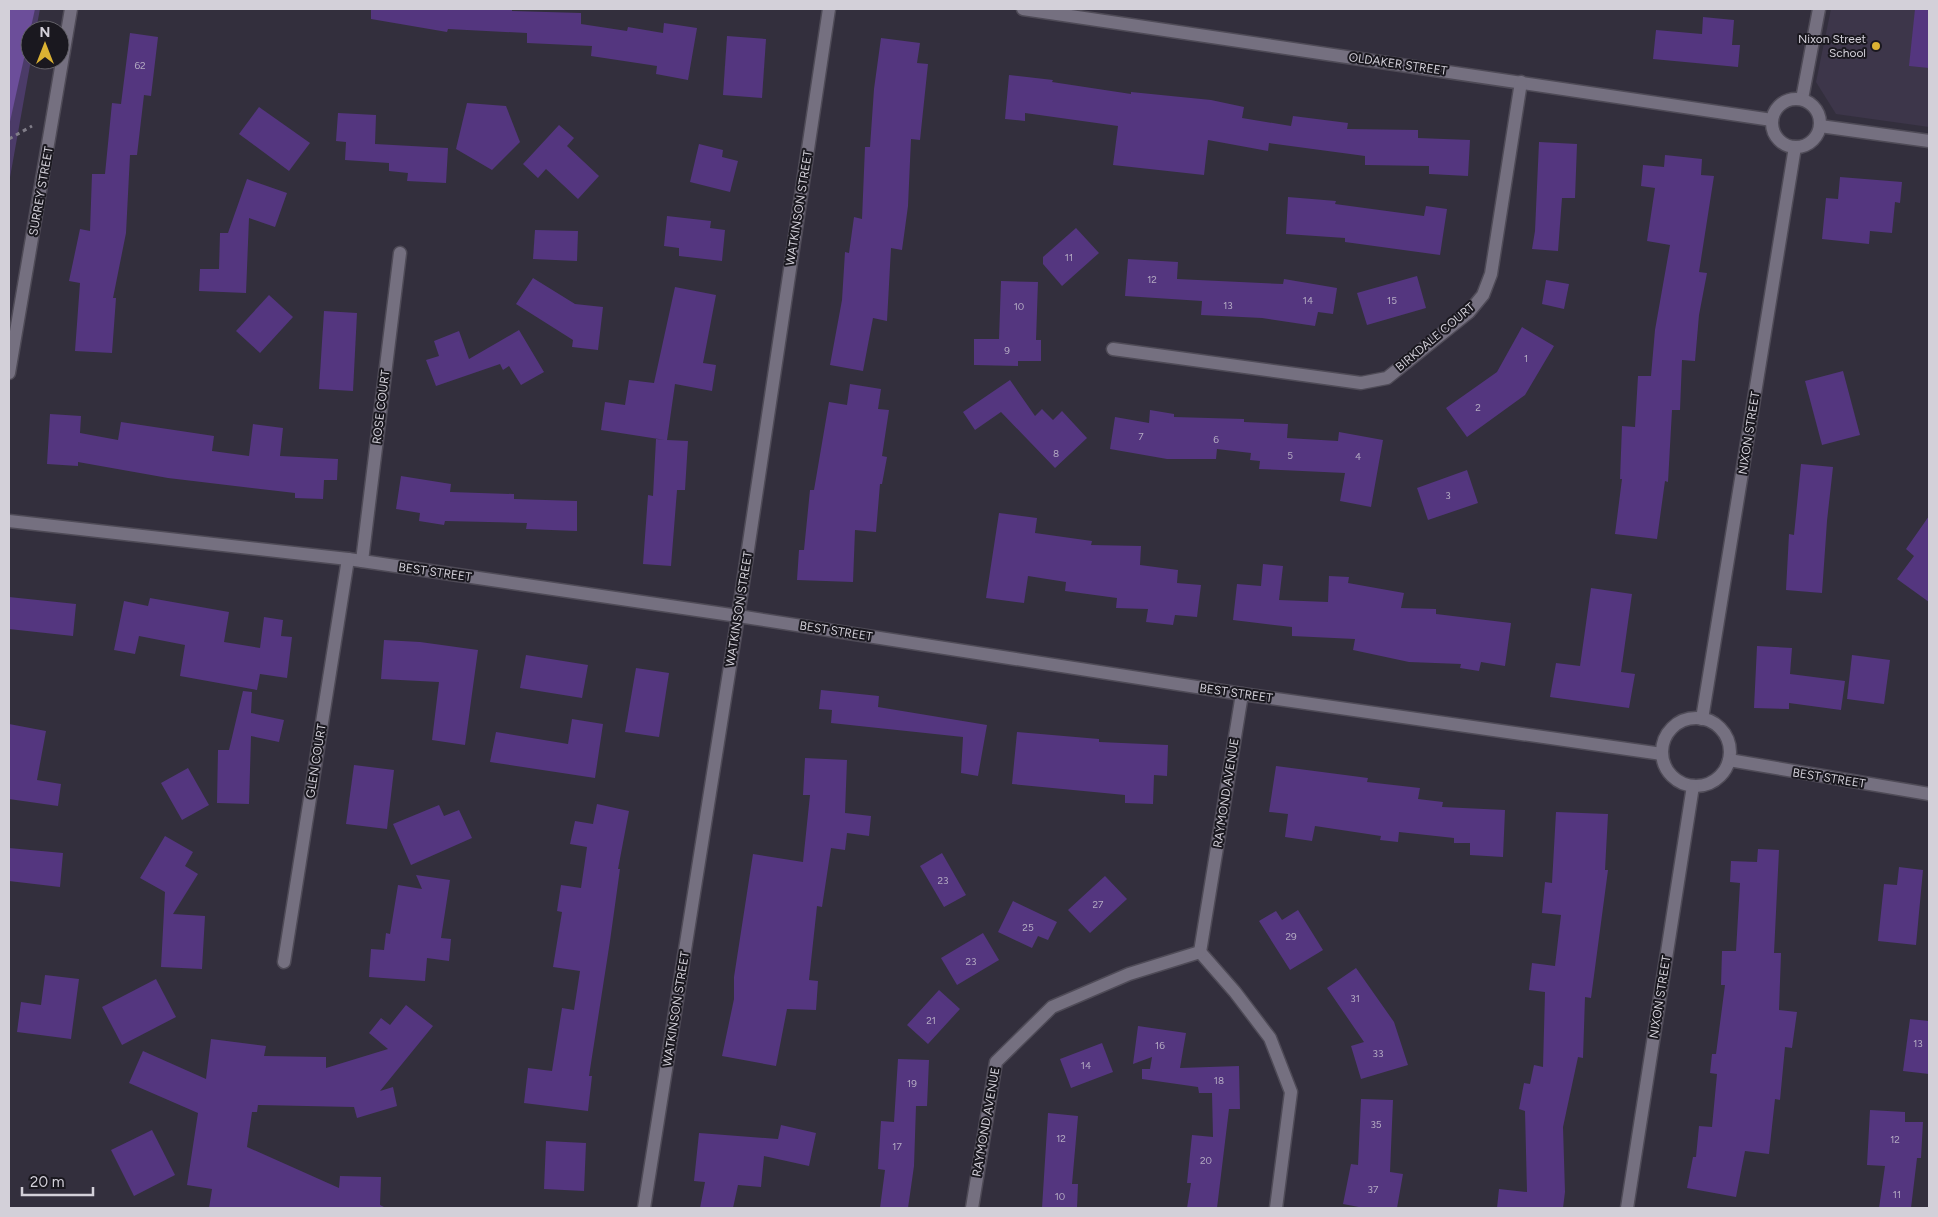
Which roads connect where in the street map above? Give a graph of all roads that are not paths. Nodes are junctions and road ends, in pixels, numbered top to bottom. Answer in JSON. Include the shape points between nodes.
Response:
{"nodes":[{"id":1,"x":71,"y":9,"type":"edge"},
{"id":2,"x":829,"y":9,"type":"edge"},
{"id":3,"x":1023,"y":9,"type":"edge"},
{"id":4,"x":1819,"y":9,"type":"edge"},
{"id":5,"x":1521,"y":82,"type":"junction"},
{"id":6,"x":1802,"y":99,"type":"junction"},
{"id":7,"x":1772,"y":120,"type":"junction"},
{"id":8,"x":1820,"y":126,"type":"junction"},
{"id":9,"x":1929,"y":141,"type":"edge"},
{"id":10,"x":1795,"y":147,"type":"junction"},
{"id":11,"x":400,"y":253,"type":"dead end"},
{"id":12,"x":1113,"y":348,"type":"dead end"},
{"id":13,"x":9,"y":373,"type":"edge"},
{"id":14,"x":9,"y":521,"type":"edge"},
{"id":15,"x":348,"y":559,"type":"junction"},
{"id":16,"x":362,"y":562,"type":"junction"},
{"id":17,"x":738,"y":616,"type":"junction"},
{"id":18,"x":1242,"y":694,"type":"junction"},
{"id":19,"x":1702,"y":719,"type":"junction"},
{"id":20,"x":1662,"y":754,"type":"junction"},
{"id":21,"x":1729,"y":760,"type":"junction"},
{"id":22,"x":1693,"y":786,"type":"junction"},
{"id":23,"x":1929,"y":794,"type":"edge"},
{"id":24,"x":1200,"y":952,"type":"junction"},
{"id":25,"x":284,"y":962,"type":"dead end"},
{"id":26,"x":644,"y":1208,"type":"edge"},
{"id":27,"x":972,"y":1208,"type":"edge"},
{"id":28,"x":1276,"y":1208,"type":"edge"},
{"id":29,"x":1627,"y":1208,"type":"edge"}],
"edges":[{"from":1,"to":13,"type":"street","name":"SURREY STREET"},
{"from":2,"to":17,"type":"street","name":"WATKINSON STREET"},
{"from":3,"to":5,"type":"street","name":"OLDAKER STREET"},
{"from":4,"to":6,"type":"street"},
{"from":5,"to":7,"type":"street","name":"OLDAKER STREET"},
{"from":5,"to":12,"type":"street","name":"BIRKDALE COURT","via":[[1491,274],[1483,294],[1470,312],[1387,378],[1361,384]]},
{"from":6,"to":7,"type":"street","via":[[1782,104],[1774,112]]},
{"from":6,"to":8,"type":"street","via":[[1815,108]]},
{"from":7,"to":10,"type":"street","via":[[1776,136],[1784,144]]},
{"from":8,"to":9,"type":"street"},
{"from":8,"to":10,"type":"street","via":[[1808,144]]},
{"from":10,"to":19,"type":"street","name":"NIXON STREET"},
{"from":11,"to":16,"type":"street","name":"ROSE COURT"},
{"from":14,"to":15,"type":"street","name":"BEST STREET"},
{"from":15,"to":16,"type":"street","name":"BEST STREET"},
{"from":15,"to":25,"type":"street","name":"GLEN COURT"},
{"from":16,"to":17,"type":"street","name":"BEST STREET"},
{"from":17,"to":18,"type":"street","name":"BEST STREET"},
{"from":17,"to":26,"type":"street","name":"WATKINSON STREET"},
{"from":18,"to":20,"type":"street","name":"BEST STREET"},
{"from":18,"to":24,"type":"street","name":"RAYMOND AVENUE"},
{"from":19,"to":20,"type":"street","via":[[1685,720],[1674,726],[1663,743]]},
{"from":19,"to":21,"type":"street","via":[[1716,725],[1724,734],[1730,748]]},
{"from":20,"to":22,"type":"street","via":[[1664,766],[1673,778]]},
{"from":21,"to":22,"type":"street","via":[[1716,781],[1705,786]]},
{"from":21,"to":23,"type":"street","name":"BEST STREET"},
{"from":22,"to":29,"type":"street","name":"NIXON STREET"},
{"from":24,"to":27,"type":"street","name":"RAYMOND AVENUE","via":[[1129,974],[1052,1007],[996,1062]]},
{"from":24,"to":28,"type":"street","via":[[1270,1038],[1291,1092]]}]}
